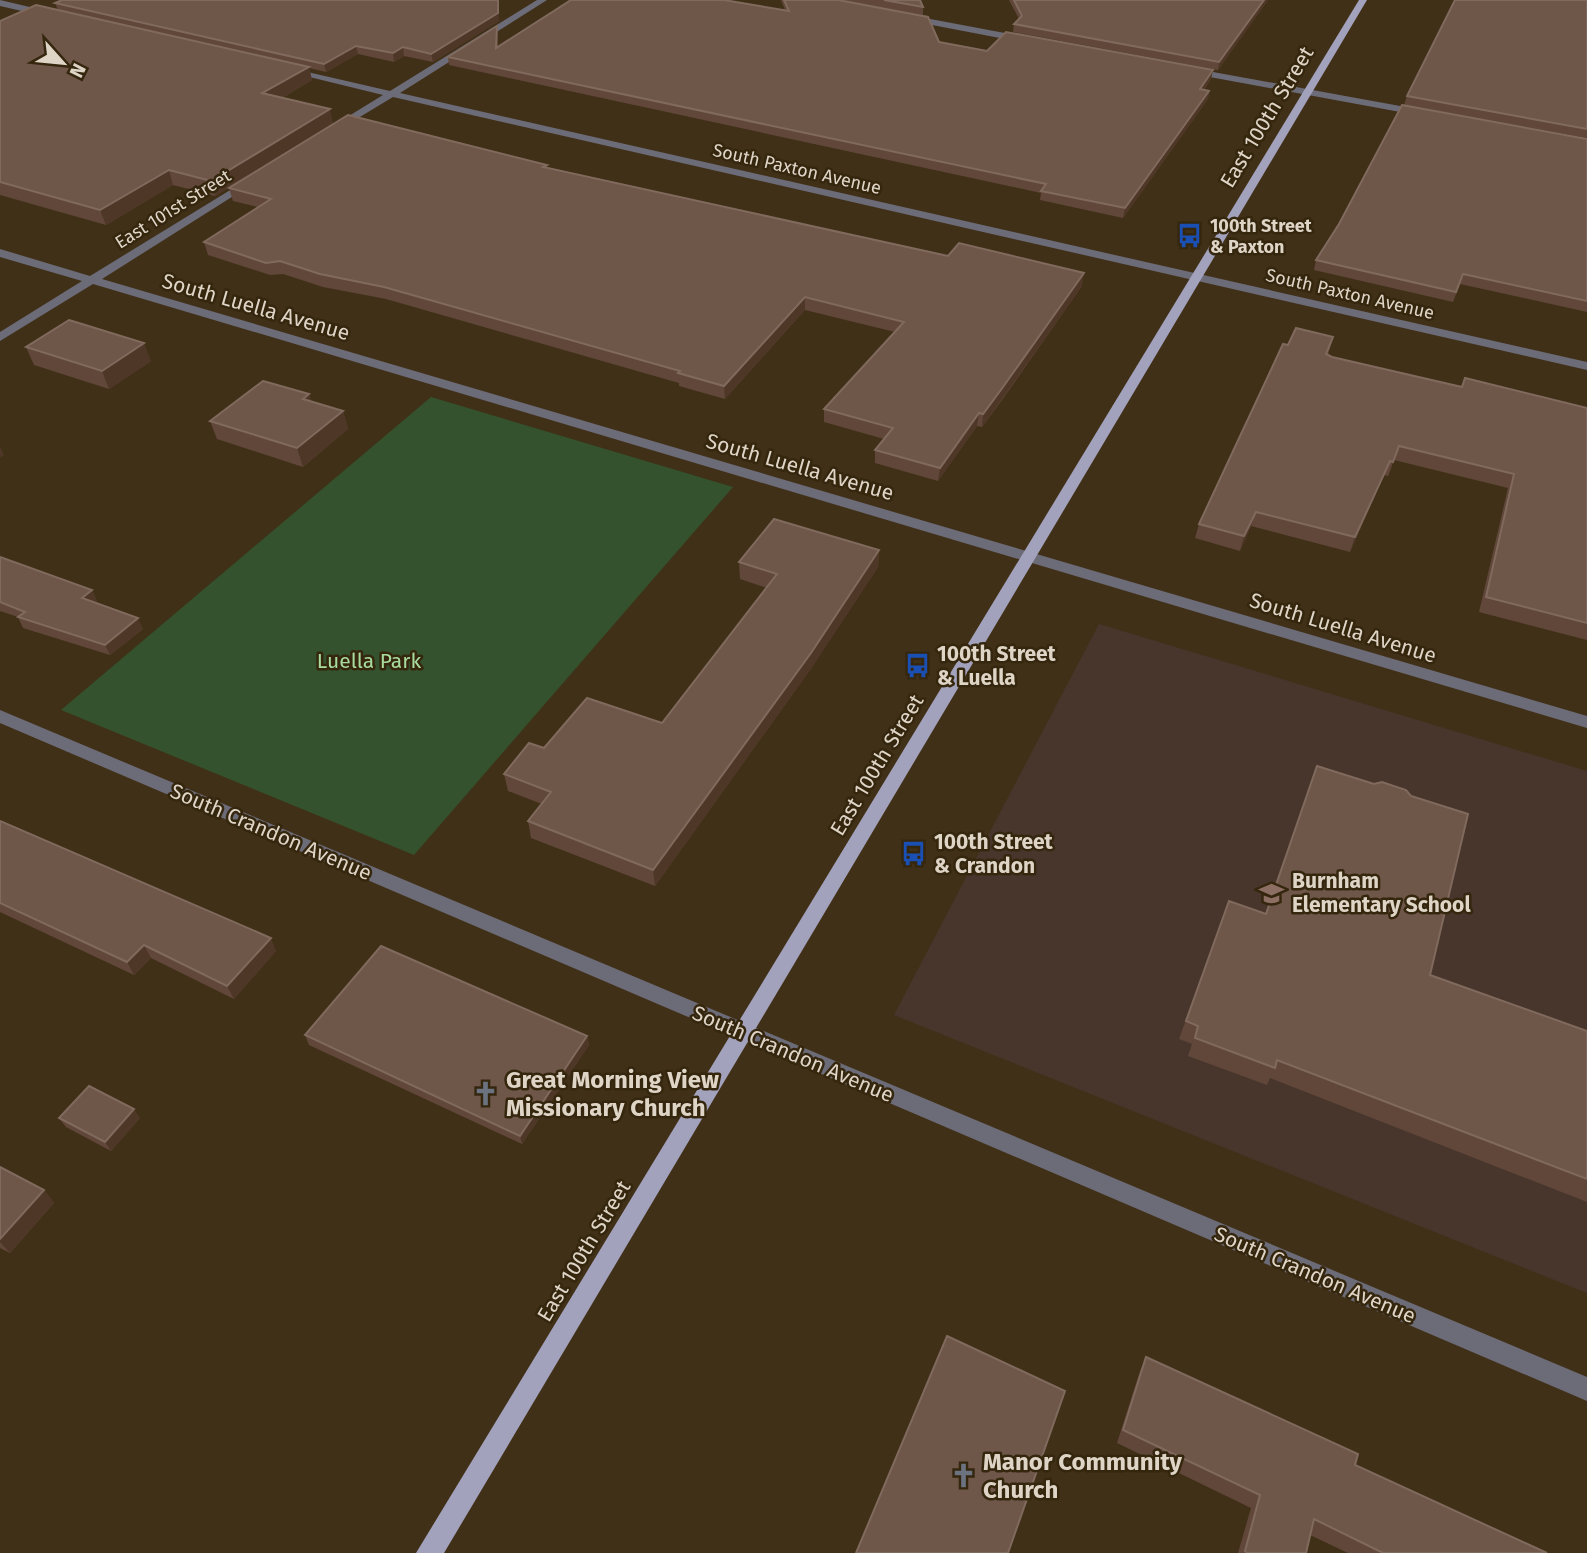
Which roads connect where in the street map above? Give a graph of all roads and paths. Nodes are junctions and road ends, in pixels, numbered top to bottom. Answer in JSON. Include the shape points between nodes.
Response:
{"nodes":[{"id":1,"x":543,"y":0,"type":"edge"},
{"id":2,"x":1363,"y":0,"type":"edge"},
{"id":3,"x":0,"y":3,"type":"edge"},
{"id":4,"x":892,"y":15,"type":"edge"},
{"id":5,"x":64,"y":18,"type":"edge"},
{"id":6,"x":1042,"y":43,"type":"edge"},
{"id":7,"x":271,"y":66,"type":"edge"},
{"id":8,"x":1176,"y":68,"type":"edge"},
{"id":9,"x":1308,"y":92,"type":"junction"},
{"id":10,"x":391,"y":94,"type":"junction"},
{"id":11,"x":1434,"y":116,"type":"edge"},
{"id":12,"x":321,"y":138,"type":"edge"},
{"id":13,"x":256,"y":178,"type":"edge"},
{"id":14,"x":0,"y":253,"type":"edge"},
{"id":15,"x":1197,"y":277,"type":"junction"},
{"id":16,"x":91,"y":281,"type":"junction"},
{"id":17,"x":0,"y":337,"type":"edge"},
{"id":18,"x":1587,"y":366,"type":"edge"},
{"id":19,"x":1028,"y":556,"type":"junction"},
{"id":20,"x":0,"y":716,"type":"edge"},
{"id":21,"x":1587,"y":722,"type":"edge"},
{"id":22,"x":742,"y":1033,"type":"junction"},
{"id":23,"x":1587,"y":1389,"type":"edge"},
{"id":24,"x":429,"y":1553,"type":"edge"}],
"edges":[{"from":1,"to":10,"type":"street"},
{"from":2,"to":9,"type":"main road","name":"East 100th Street"},
{"from":3,"to":5,"type":"street"},
{"from":4,"to":6,"type":"street"},
{"from":7,"to":10,"type":"street","name":"South Paxton Avenue"},
{"from":8,"to":9,"type":"street"},
{"from":9,"to":11,"type":"street"},
{"from":9,"to":15,"type":"main road","name":"East 100th Street"},
{"from":10,"to":12,"type":"street"},
{"from":10,"to":15,"type":"street","name":"South Paxton Avenue"},
{"from":13,"to":16,"type":"street","name":"East 101st Street"},
{"from":14,"to":16,"type":"street","name":"South Luella Avenue"},
{"from":15,"to":18,"type":"street","name":"South Paxton Avenue"},
{"from":15,"to":19,"type":"main road","name":"East 100th Street"},
{"from":16,"to":17,"type":"street","name":"East 101st Street"},
{"from":16,"to":19,"type":"street","name":"South Luella Avenue"},
{"from":19,"to":21,"type":"street","name":"South Luella Avenue"},
{"from":19,"to":22,"type":"main road","name":"East 100th Street"},
{"from":20,"to":22,"type":"street","name":"South Crandon Avenue"},
{"from":22,"to":23,"type":"street","name":"South Crandon Avenue"},
{"from":22,"to":24,"type":"main road","name":"East 100th Street"}]}
